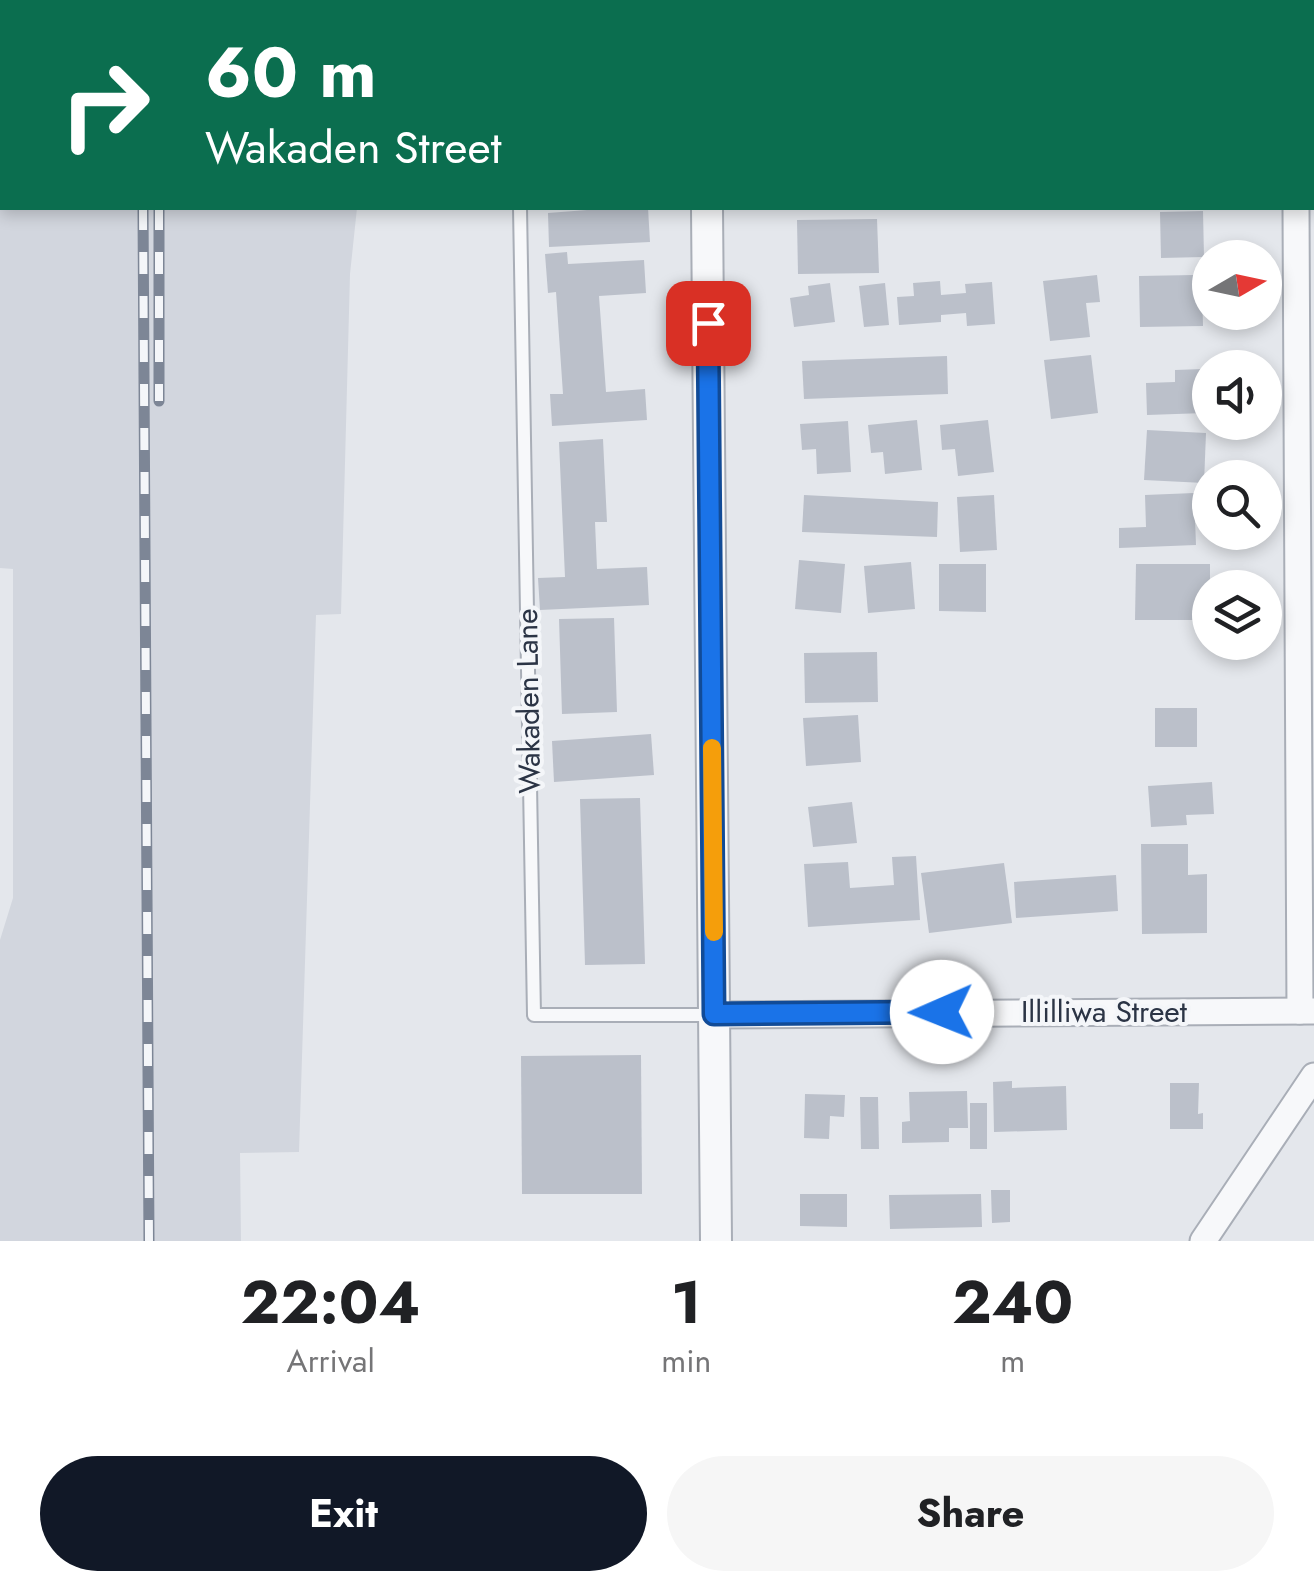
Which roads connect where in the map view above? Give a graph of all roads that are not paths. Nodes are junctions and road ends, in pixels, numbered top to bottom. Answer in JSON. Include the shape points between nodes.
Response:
{"nodes":[{"id":1,"x":520,"y":210,"type":"edge"},
{"id":2,"x":708,"y":210,"type":"edge"},
{"id":3,"x":1296,"y":210,"type":"edge"},
{"id":4,"x":1307,"y":1011,"type":"edge"},
{"id":5,"x":714,"y":1014,"type":"junction"},
{"id":6,"x":1314,"y":1076,"type":"edge"},
{"id":7,"x":716,"y":1241,"type":"edge"},
{"id":8,"x":1204,"y":1241,"type":"edge"}],
"edges":[{"from":1,"to":5,"type":"lane","name":"Wakaden Lane","via":[[534,1014]]},
{"from":2,"to":5,"type":"street"},
{"from":3,"to":4,"type":"street"},
{"from":4,"to":5,"type":"street","name":"Illilliwa Street"},
{"from":5,"to":7,"type":"street"},
{"from":6,"to":8,"type":"street"}]}
